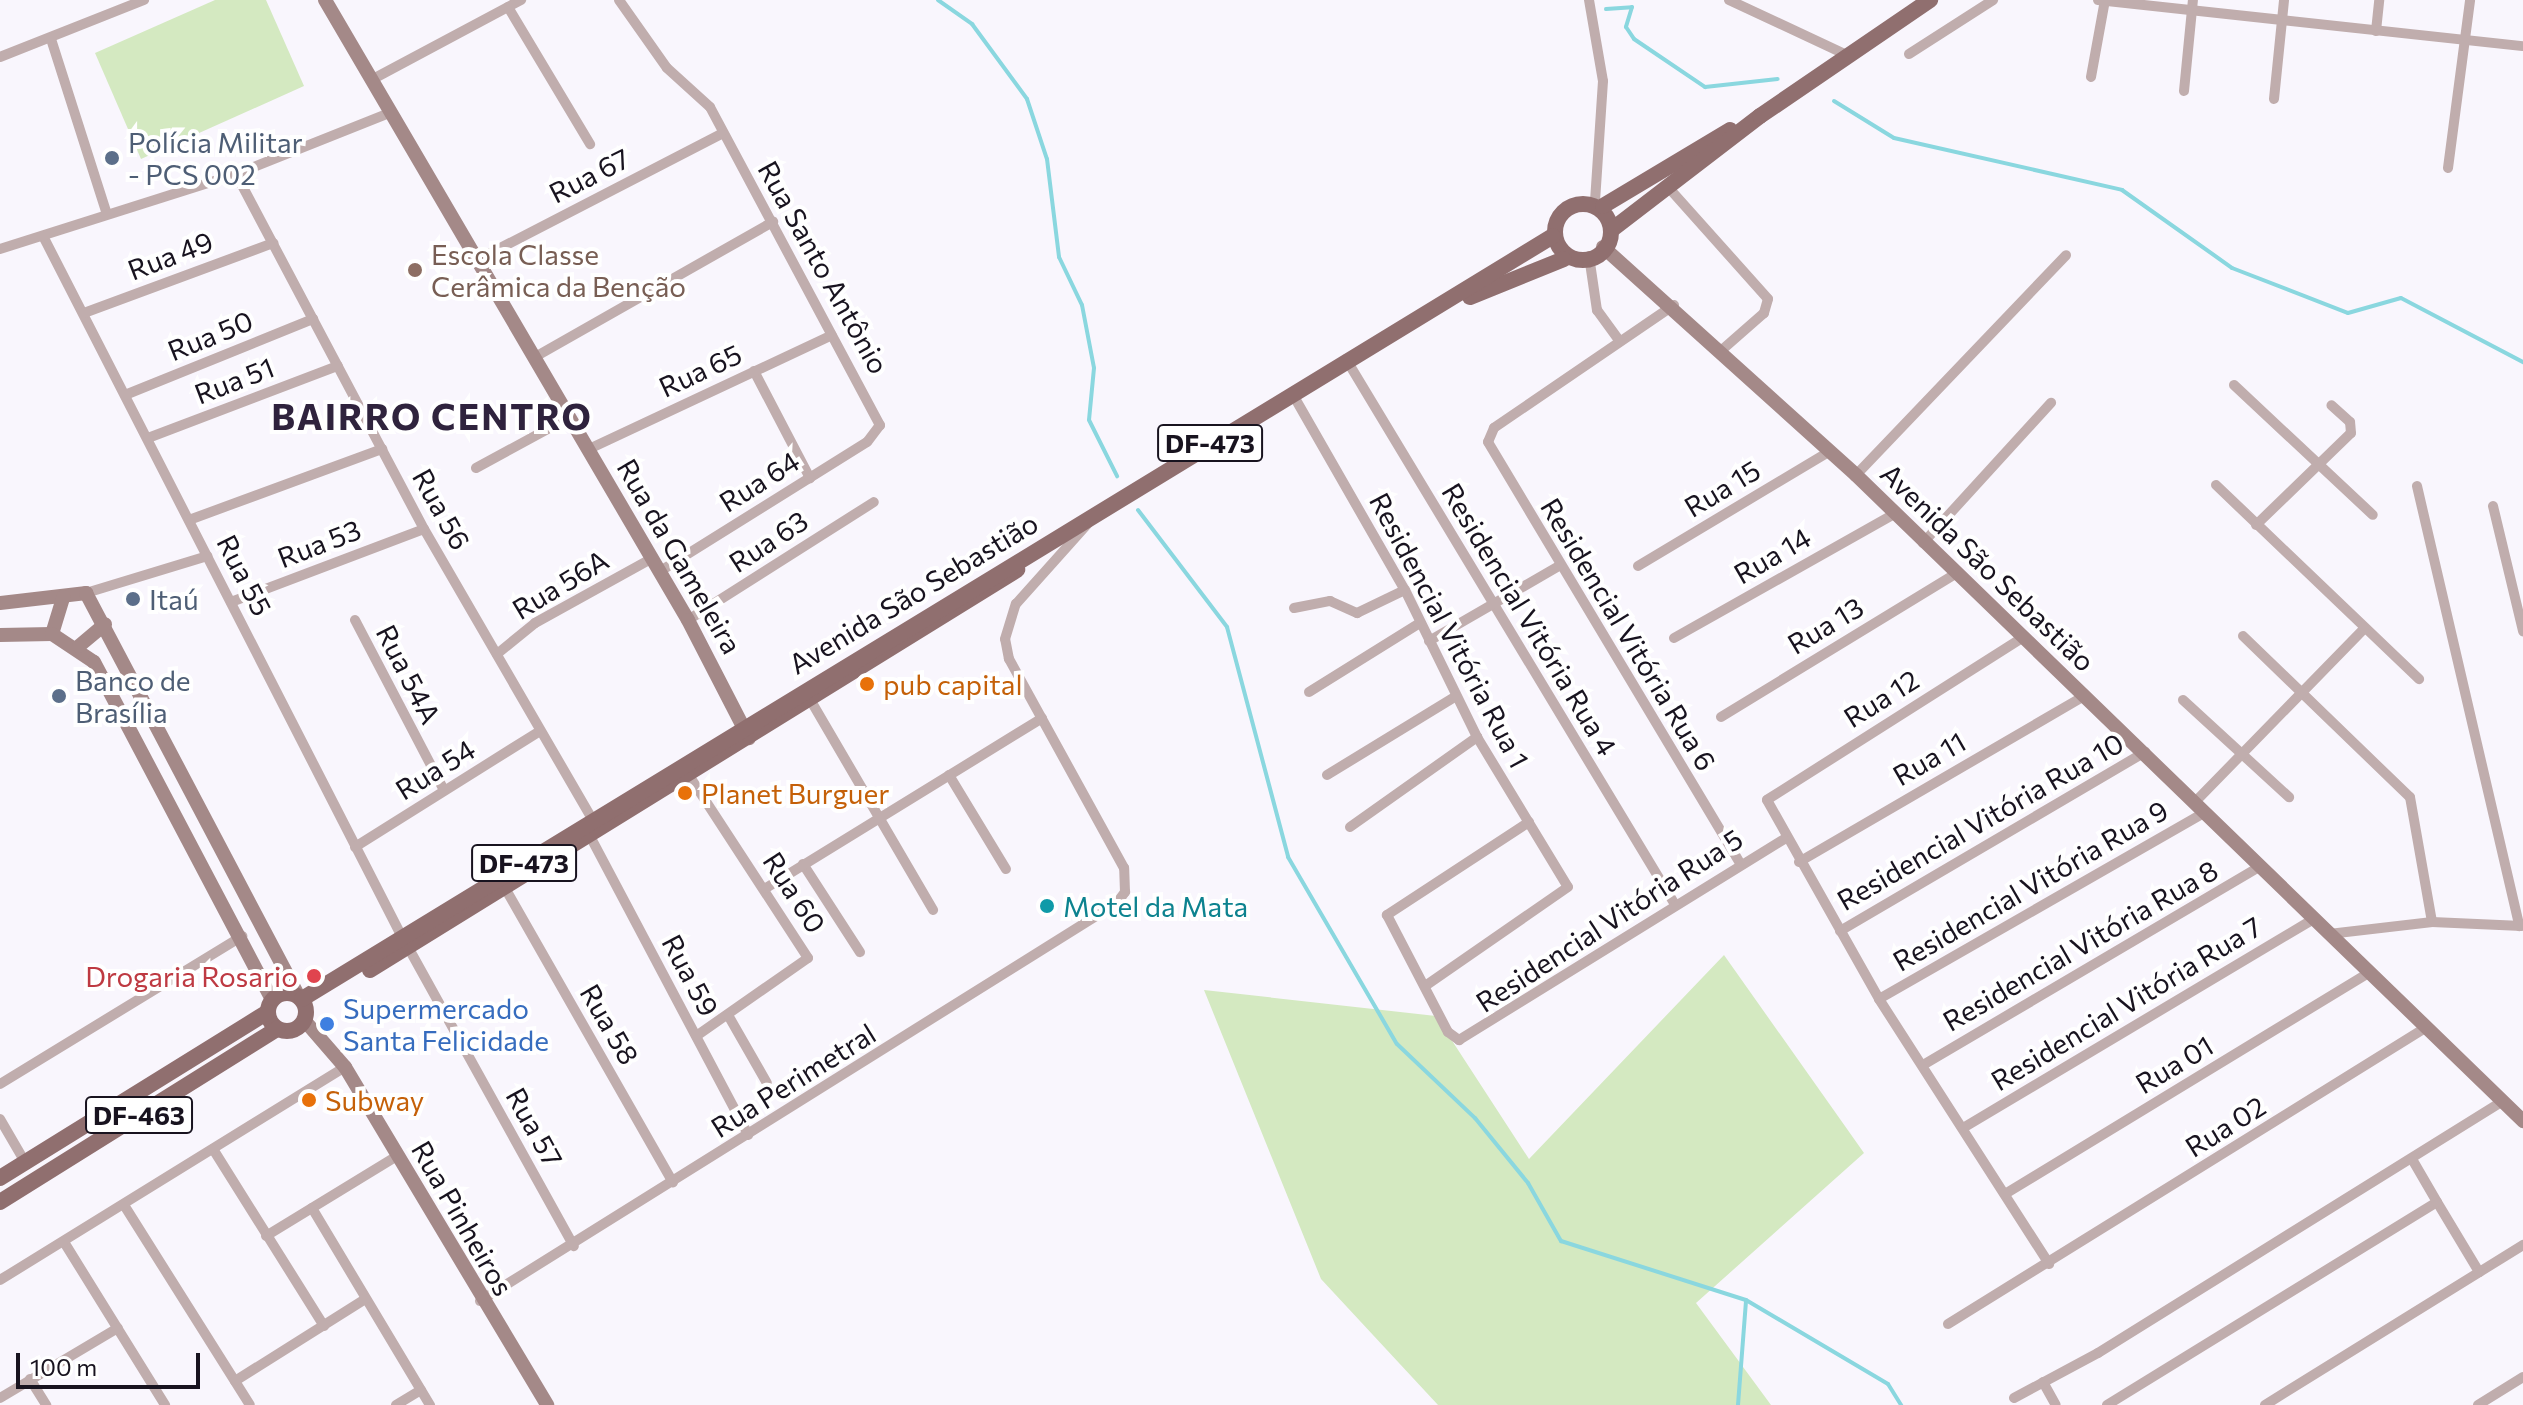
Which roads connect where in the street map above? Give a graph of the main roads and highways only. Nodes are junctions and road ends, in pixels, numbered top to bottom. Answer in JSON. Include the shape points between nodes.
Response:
{"nodes":[{"id":1,"x":1930,"y":0,"type":"edge"},
{"id":2,"x":1760,"y":116,"type":"junction"},
{"id":3,"x":1599,"y":205,"type":"junction"},
{"id":4,"x":1614,"y":228,"type":"junction"},
{"id":5,"x":1553,"y":236,"type":"junction"},
{"id":6,"x":1564,"y":259,"type":"junction"},
{"id":7,"x":1428,"y":314,"type":"junction"},
{"id":8,"x":1069,"y":528,"type":"junction"},
{"id":9,"x":747,"y":733,"type":"junction"},
{"id":10,"x":405,"y":942,"type":"junction"},
{"id":11,"x":270,"y":1006,"type":"junction"},
{"id":12,"x":303,"y":1006,"type":"junction"},
{"id":13,"x":277,"y":1029,"type":"junction"},
{"id":14,"x":0,"y":1178,"type":"edge"},
{"id":15,"x":0,"y":1202,"type":"edge"}],
"edges":[{"from":1,"to":2,"type":"main road","number":"DF-473"},
{"from":2,"to":3,"type":"main road","number":"DF-473"},
{"from":2,"to":4,"type":"main road","number":"DF-473"},
{"from":3,"to":4,"type":"main road"},
{"from":3,"to":5,"type":"main road","number":"DF-473","via":[[1566,215]]},
{"from":4,"to":6,"type":"main road","number":"DF-473","via":[[1596,252]]},
{"from":5,"to":6,"type":"main road"},
{"from":5,"to":7,"type":"main road","number":"DF-473"},
{"from":6,"to":7,"type":"main road","number":"DF-473"},
{"from":7,"to":8,"type":"main road","number":"DF-473"},
{"from":8,"to":9,"type":"main road","name":"Avenida São Sebastião","number":"DF-473"},
{"from":8,"to":9,"type":"main road","name":"Avenida São Sebastião","number":"DF-473","via":[[998,585],[811,701]]},
{"from":9,"to":10,"type":"main road","name":"Avenida São Sebastião","number":"DF-473","via":[[593,820]]},
{"from":9,"to":10,"type":"main road","name":"Avenida São Sebastião","number":"DF-473","via":[[690,777],[591,838]]},
{"from":10,"to":12,"type":"main road","name":"Avenida São Sebastião","number":"DF-473"},
{"from":11,"to":12,"type":"main road","number":"DF-473"},
{"from":11,"to":13,"type":"main road"},
{"from":11,"to":14,"type":"main road","number":"DF-463"},
{"from":12,"to":13,"type":"main road","number":"DF-473"},
{"from":13,"to":15,"type":"main road","number":"DF-463"}]}
